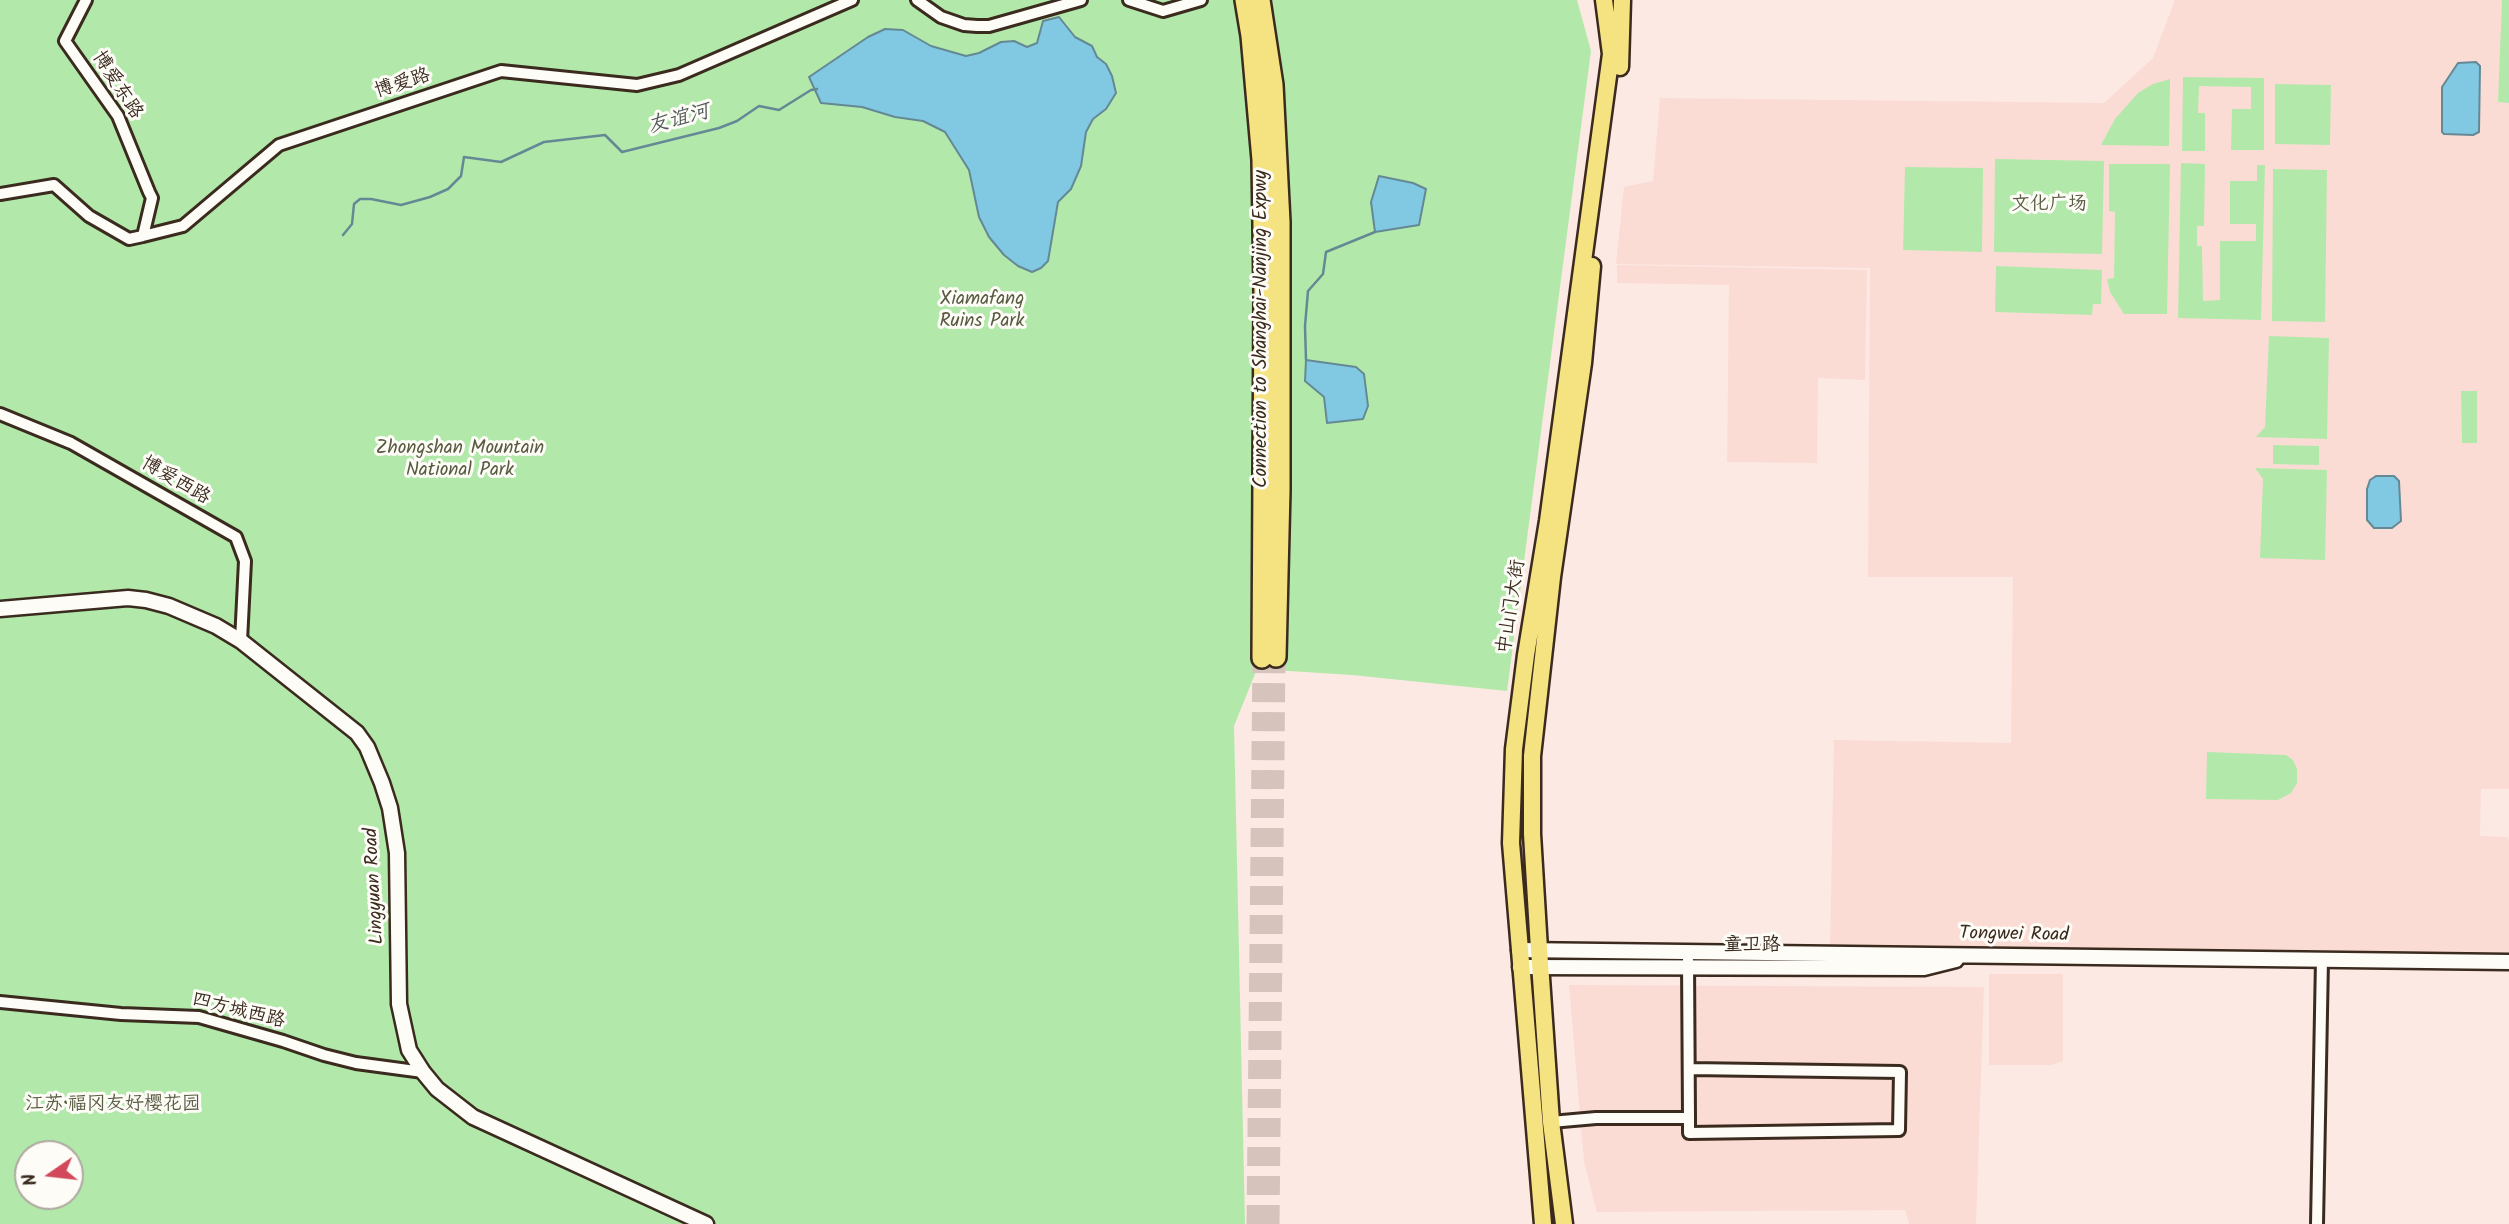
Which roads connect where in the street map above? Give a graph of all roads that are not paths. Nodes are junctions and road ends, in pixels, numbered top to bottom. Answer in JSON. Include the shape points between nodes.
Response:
{"nodes":[{"id":1,"x":86,"y":0,"type":"edge"},
{"id":2,"x":852,"y":0,"type":"edge"},
{"id":3,"x":917,"y":0,"type":"edge"},
{"id":4,"x":1081,"y":0,"type":"edge"},
{"id":5,"x":1129,"y":0,"type":"edge"},
{"id":6,"x":1201,"y":0,"type":"edge"},
{"id":7,"x":1245,"y":0,"type":"edge"},
{"id":8,"x":1260,"y":0,"type":"edge"},
{"id":9,"x":1604,"y":0,"type":"edge"},
{"id":10,"x":1622,"y":0,"type":"edge"},
{"id":11,"x":0,"y":194,"type":"edge"},
{"id":12,"x":143,"y":236,"type":"junction"},
{"id":13,"x":0,"y":414,"type":"edge"},
{"id":14,"x":0,"y":609,"type":"edge"},
{"id":15,"x":241,"y":641,"type":"junction"},
{"id":16,"x":1539,"y":949,"type":"junction"},
{"id":17,"x":1519,"y":950,"type":"junction"},
{"id":18,"x":1688,"y":951,"type":"junction"},
{"id":19,"x":1982,"y":954,"type":"junction"},
{"id":20,"x":2322,"y":960,"type":"junction"},
{"id":21,"x":2509,"y":962,"type":"edge"},
{"id":22,"x":1688,"y":966,"type":"junction"},
{"id":23,"x":1520,"y":967,"type":"junction"},
{"id":24,"x":1540,"y":967,"type":"junction"},
{"id":25,"x":0,"y":1002,"type":"edge"},
{"id":26,"x":1690,"y":1069,"type":"junction"},
{"id":27,"x":423,"y":1072,"type":"junction"},
{"id":28,"x":1689,"y":1118,"type":"junction"},
{"id":29,"x":1551,"y":1122,"type":"junction"},
{"id":30,"x":706,"y":1224,"type":"edge"},
{"id":31,"x":1543,"y":1224,"type":"edge"},
{"id":32,"x":1564,"y":1224,"type":"edge"},
{"id":33,"x":2317,"y":1224,"type":"edge"}],
"edges":[{"from":1,"to":12,"type":"street","name":"博爱东路","via":[[65,41],[118,116],[152,198]]},
{"from":2,"to":12,"type":"street","name":"博爱路","via":[[679,75],[638,85],[501,71],[279,145],[183,226]]},
{"from":3,"to":4,"type":"street","via":[[941,17],[964,25],[989,26]]},
{"from":5,"to":6,"type":"street","via":[[1163,11]]},
{"from":7,"to":8,"type":"highway","name":"Connection to Shanghai-Nanjing Expwy","via":[[1262,160],[1269,658],[1280,490],[1280,222],[1273,85]]},
{"from":9,"to":17,"type":"main road","name":"中山门大街","via":[[1611,54],[1514,749],[1511,844]]},
{"from":10,"to":16,"type":"main road","name":"中山门大街","via":[[1621,60],[1536,709],[1532,834]]},
{"from":11,"to":12,"type":"street","name":"博爱路","via":[[54,185],[89,216],[129,239]]},
{"from":13,"to":15,"type":"street","name":"博爱西路","via":[[71,443],[236,537],[245,561]]},
{"from":14,"to":15,"type":"street","name":"Lingyuan Road","via":[[146,600],[189,614]]},
{"from":15,"to":27,"type":"street","name":"Lingyuan Road","via":[[357,733],[367,747],[390,808],[397,853],[400,1004],[409,1050]]},
{"from":16,"to":17,"type":"street","name":"Tongwei Road"},
{"from":16,"to":18,"type":"street","name":"Tongwei Road"},
{"from":16,"to":24,"type":"main road","name":"中山门大街"},
{"from":17,"to":23,"type":"main road","name":"中山门大街"},
{"from":18,"to":19,"type":"street","name":"Tongwei Road"},
{"from":18,"to":22,"type":"street"},
{"from":19,"to":20,"type":"street","name":"Tongwei Road"},
{"from":19,"to":22,"type":"street","name":"童卫路","via":[[1924,968]]},
{"from":20,"to":21,"type":"street","name":"Tongwei Road"},
{"from":20,"to":33,"type":"street"},
{"from":22,"to":24,"type":"street","name":"童卫路"},
{"from":22,"to":26,"type":"street"},
{"from":23,"to":24,"type":"street","name":"童卫路"},
{"from":23,"to":31,"type":"main road","name":"中山门大街"},
{"from":24,"to":29,"type":"main road","name":"中山门大街"},
{"from":25,"to":27,"type":"street","name":"四方城西路","via":[[199,1017],[356,1063]]},
{"from":26,"to":28,"type":"street"},
{"from":26,"to":28,"type":"street","via":[[1900,1072],[1899,1130],[1689,1133]]},
{"from":27,"to":30,"type":"street","name":"Lingyuan Road","via":[[473,1117]]},
{"from":28,"to":29,"type":"street"},
{"from":29,"to":32,"type":"main road","name":"中山门大街"}]}
